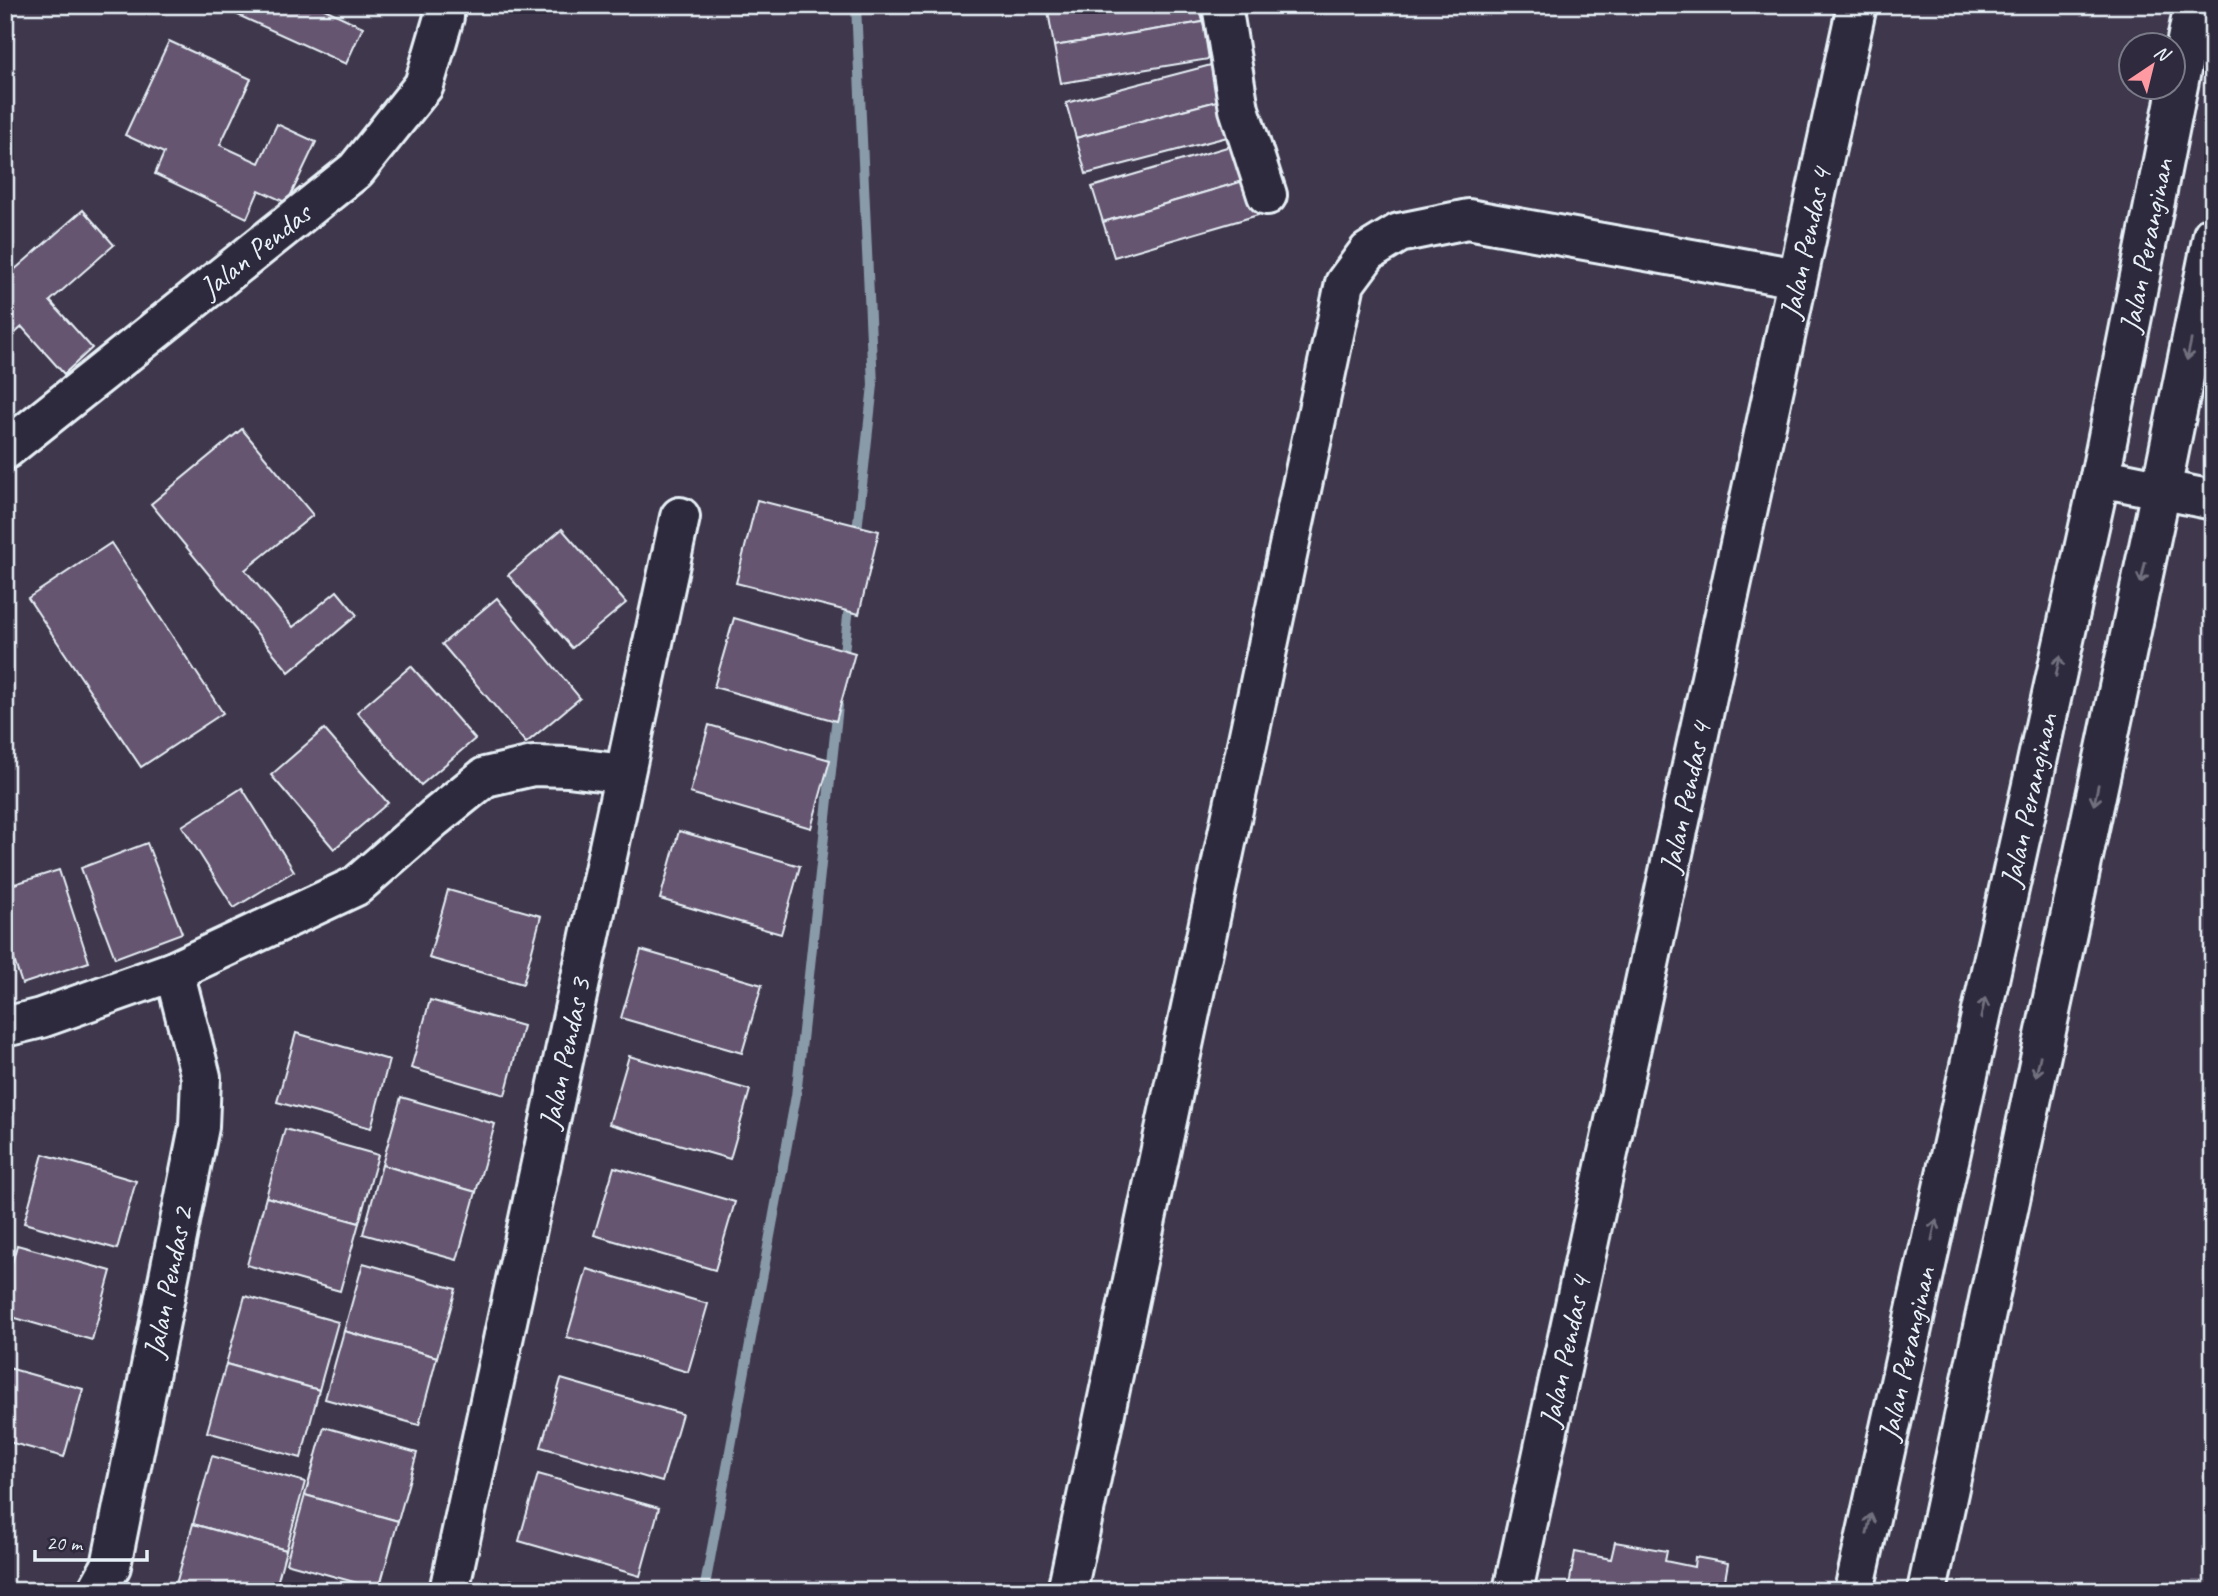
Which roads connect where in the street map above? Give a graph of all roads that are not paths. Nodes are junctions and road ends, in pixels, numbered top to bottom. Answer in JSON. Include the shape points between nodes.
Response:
{"nodes":[{"id":1,"x":443,"y":5,"type":"edge"},
{"id":2,"x":1222,"y":5,"type":"edge"},
{"id":3,"x":1857,"y":5,"type":"edge"},
{"id":4,"x":2194,"y":5,"type":"edge"},
{"id":5,"x":1267,"y":195,"type":"dead end"},
{"id":6,"x":2213,"y":235,"type":"edge"},
{"id":7,"x":1797,"y":278,"type":"junction"},
{"id":8,"x":5,"y":450,"type":"edge"},
{"id":9,"x":2100,"y":477,"type":"junction"},
{"id":10,"x":2161,"y":490,"type":"junction"},
{"id":11,"x":2213,"y":500,"type":"edge"},
{"id":12,"x":680,"y":517,"type":"dead end"},
{"id":13,"x":624,"y":774,"type":"junction"},
{"id":14,"x":174,"y":971,"type":"junction"},
{"id":15,"x":5,"y":1027,"type":"edge"},
{"id":16,"x":97,"y":1591,"type":"edge"},
{"id":17,"x":449,"y":1591,"type":"edge"},
{"id":18,"x":1067,"y":1591,"type":"edge"},
{"id":19,"x":1513,"y":1591,"type":"edge"},
{"id":20,"x":1854,"y":1591,"type":"edge"},
{"id":21,"x":1927,"y":1591,"type":"edge"}],
"edges":[{"from":1,"to":8,"type":"street","name":"Jalan Pendas","via":[[425,85],[356,170]]},
{"from":2,"to":5,"type":"street","via":[[1239,109]]},
{"from":3,"to":7,"type":"street","name":"Jalan Pendas 4"},
{"from":4,"to":9,"type":"street","name":"Jalan Peranginan"},
{"from":6,"to":10,"type":"street","one_way":true},
{"from":7,"to":18,"type":"street","via":[[1468,219],[1399,233],[1368,252],[1345,283]]},
{"from":7,"to":19,"type":"street","name":"Jalan Pendas 4"},
{"from":9,"to":10,"type":"street"},
{"from":20,"to":9,"type":"street","name":"Jalan Peranginan","one_way":true},
{"from":10,"to":11,"type":"street"},
{"from":10,"to":21,"type":"street","one_way":true},
{"from":12,"to":13,"type":"street","name":"Jalan Pendas 3"},
{"from":13,"to":14,"type":"street","via":[[533,766],[485,778],[356,886]]},
{"from":13,"to":17,"type":"street","name":"Jalan Pendas 3"},
{"from":14,"to":15,"type":"street"},
{"from":14,"to":16,"type":"street","name":"Jalan Pendas 2","via":[[201,1077],[199,1128],[111,1566]]}]}
